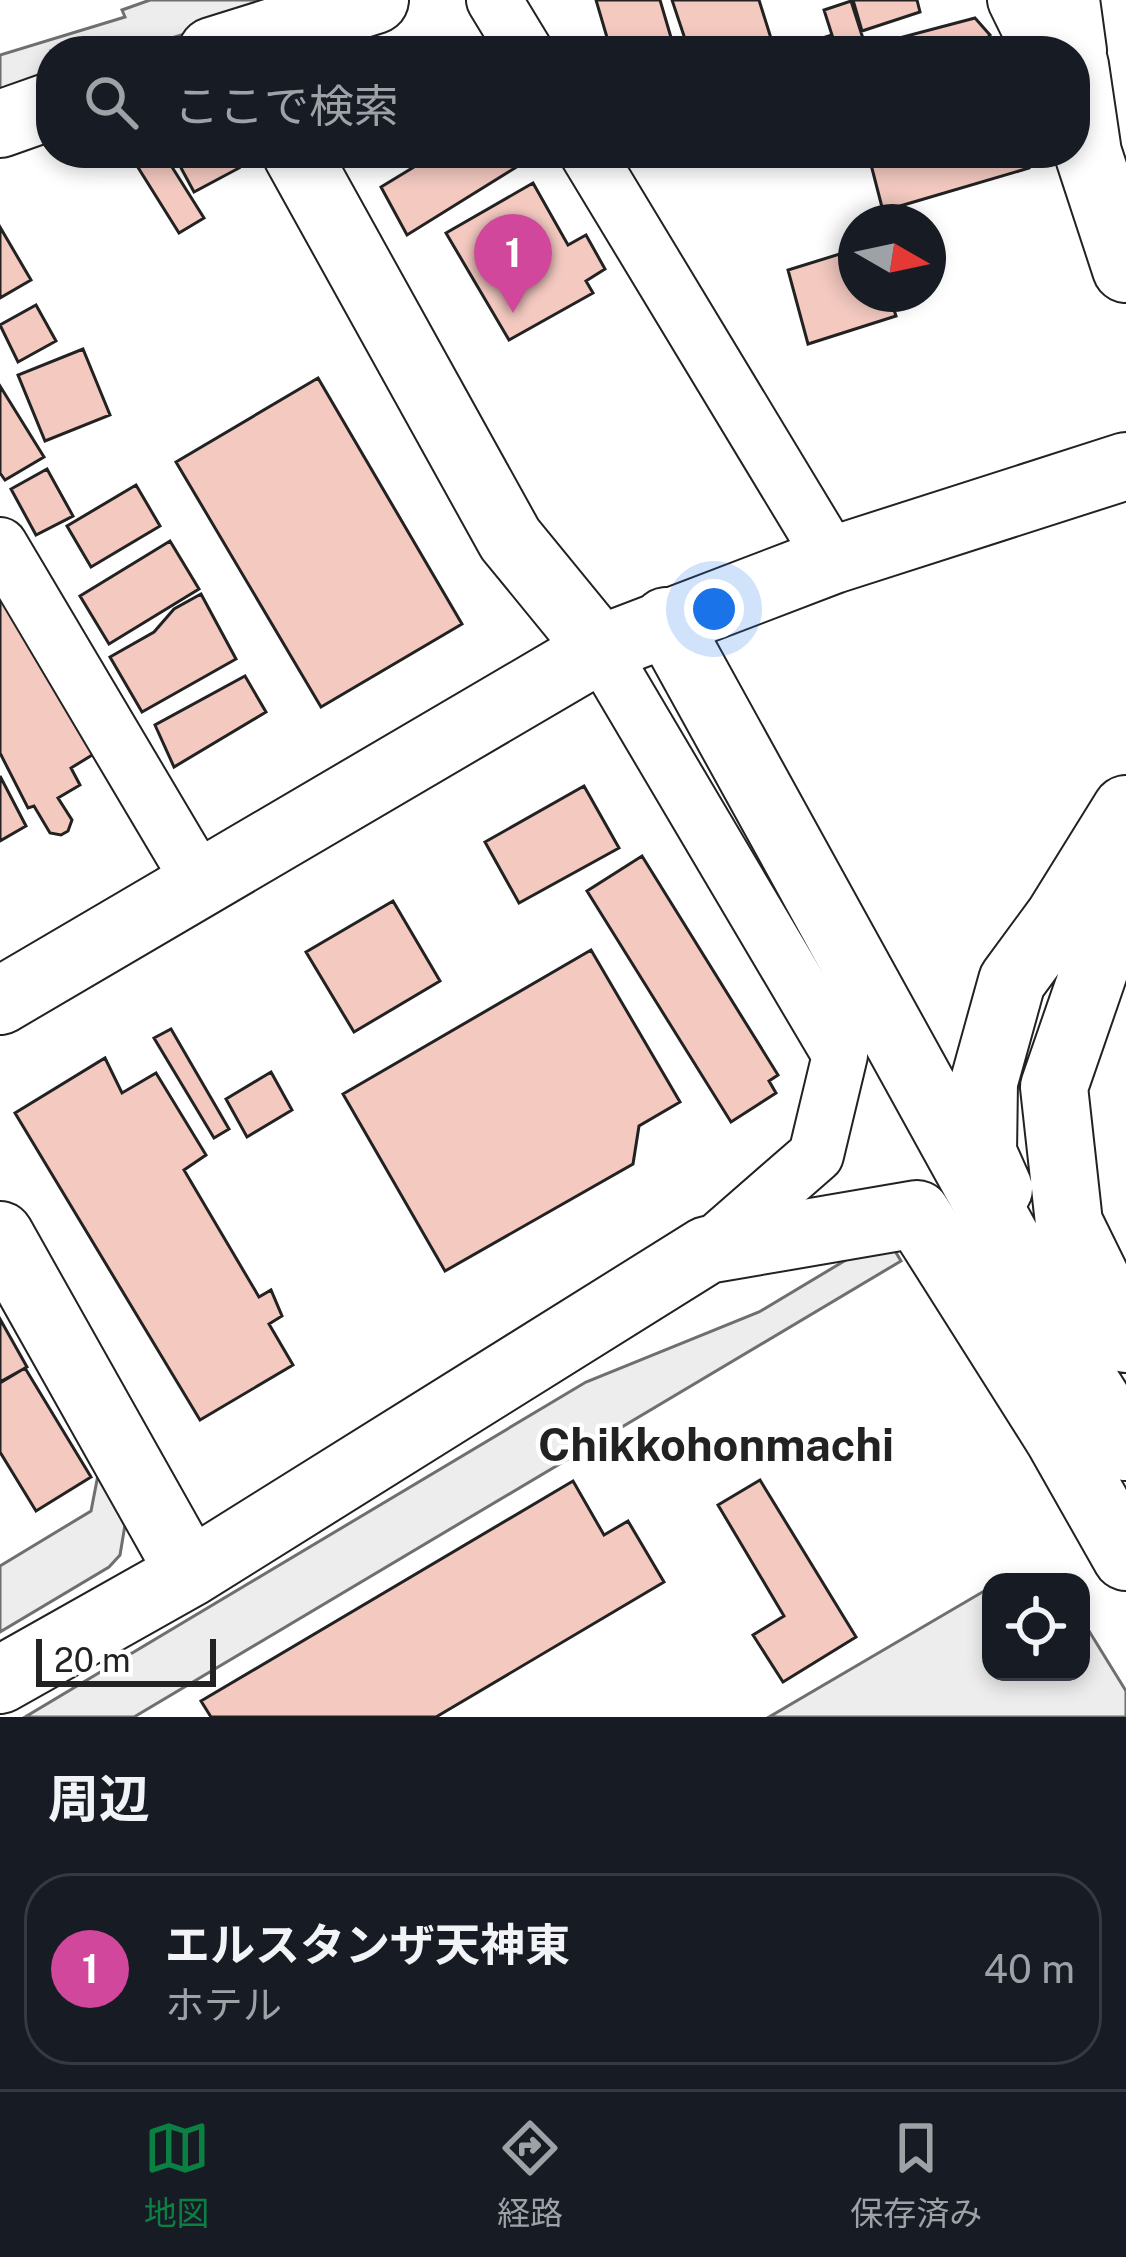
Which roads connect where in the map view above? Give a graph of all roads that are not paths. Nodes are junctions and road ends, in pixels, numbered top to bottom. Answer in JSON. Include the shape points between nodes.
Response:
{"nodes":[{"id":1,"x":375,"y":0,"type":"edge"},
{"id":2,"x":494,"y":0,"type":"edge"},
{"id":3,"x":1016,"y":0,"type":"edge"},
{"id":4,"x":1066,"y":0,"type":"edge"},
{"id":5,"x":266,"y":36,"type":"edge"},
{"id":6,"x":516,"y":36,"type":"edge"},
{"id":7,"x":1033,"y":36,"type":"edge"},
{"id":8,"x":1071,"y":36,"type":"edge"},
{"id":9,"x":36,"y":111,"type":"edge"},
{"id":10,"x":0,"y":124,"type":"edge"},
{"id":11,"x":1090,"y":165,"type":"edge"},
{"id":12,"x":304,"y":168,"type":"edge"},
{"id":13,"x":596,"y":168,"type":"edge"},
{"id":14,"x":1126,"y":269,"type":"edge"},
{"id":15,"x":1126,"y":466,"type":"edge"},
{"id":16,"x":0,"y":545,"type":"edge"},
{"id":17,"x":832,"y":560,"type":"junction"},
{"id":18,"x":666,"y":621,"type":"junction"},
{"id":19,"x":600,"y":649,"type":"junction"},
{"id":20,"x":1126,"y":809,"type":"edge"},
{"id":21,"x":201,"y":884,"type":"junction"},
{"id":22,"x":1126,"y":900,"type":"edge"},
{"id":23,"x":0,"y":1001,"type":"edge"},
{"id":24,"x":0,"y":1235,"type":"edge"},
{"id":25,"x":707,"y":1250,"type":"junction"},
{"id":26,"x":1108,"y":1364,"type":"edge"},
{"id":27,"x":1126,"y":1447,"type":"edge"},
{"id":28,"x":1126,"y":1557,"type":"edge"},
{"id":29,"x":190,"y":1573,"type":"junction"},
{"id":30,"x":0,"y":1680,"type":"edge"}],
"edges":[{"from":1,"to":5,"type":"main road"},
{"from":2,"to":6,"type":"street"},
{"from":3,"to":7,"type":"street"},
{"from":4,"to":8,"type":"main road"},
{"from":9,"to":10,"type":"main road"},
{"from":11,"to":14,"type":"main road"},
{"from":12,"to":19,"type":"main road","via":[[510,539]]},
{"from":13,"to":17,"type":"street"},
{"from":15,"to":17,"type":"main road"},
{"from":16,"to":21,"type":"street"},
{"from":17,"to":18,"type":"main road"},
{"from":18,"to":19,"type":"main road"},
{"from":18,"to":26,"type":"main road"},
{"from":19,"to":21,"type":"main road"},
{"from":19,"to":25,"type":"street","via":[[840,1055],[816,1155]]},
{"from":20,"to":26,"type":"main road","via":[[1012,981],[984,1082],[982,1153]]},
{"from":21,"to":23,"type":"main road"},
{"from":22,"to":26,"type":"main road","via":[[1054,1087],[1069,1222]]},
{"from":24,"to":29,"type":"main road"},
{"from":25,"to":28,"type":"main road","via":[[917,1214]]},
{"from":25,"to":29,"type":"main road"},
{"from":26,"to":27,"type":"main road"},
{"from":29,"to":30,"type":"main road"}]}
